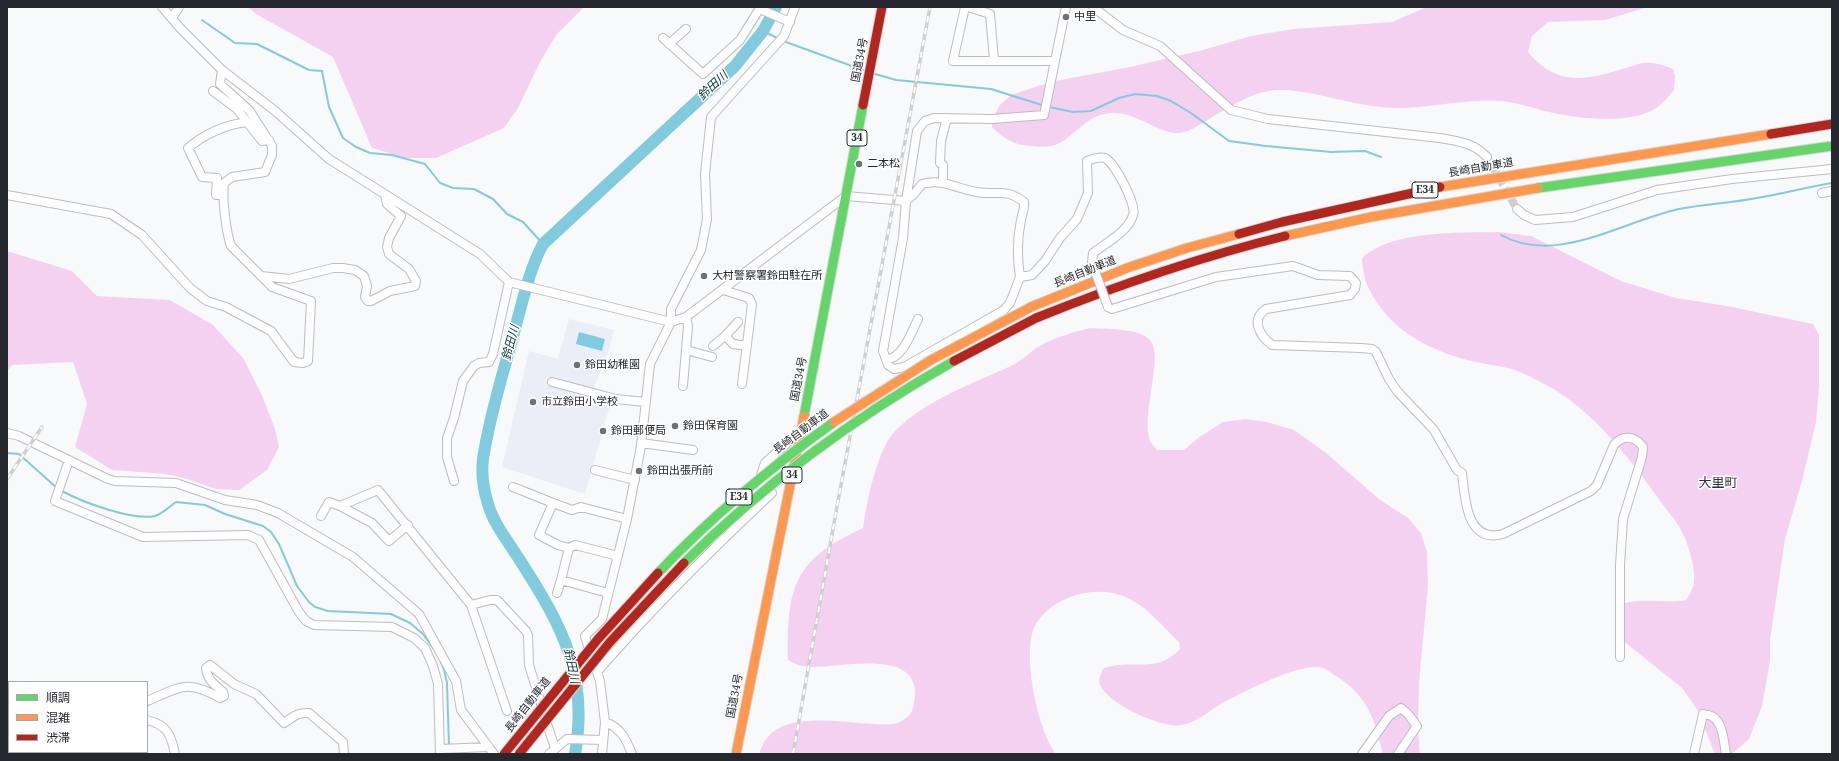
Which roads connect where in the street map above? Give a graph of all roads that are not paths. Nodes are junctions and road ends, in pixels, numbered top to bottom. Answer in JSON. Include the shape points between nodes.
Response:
{"nodes":[{"id":1,"x":162,"y":7,"type":"edge"},
{"id":2,"x":179,"y":7,"type":"edge"},
{"id":3,"x":795,"y":7,"type":"edge"},
{"id":4,"x":882,"y":7,"type":"edge"},
{"id":5,"x":965,"y":7,"type":"edge"},
{"id":6,"x":968,"y":7,"type":"edge"},
{"id":7,"x":1066,"y":7,"type":"edge"},
{"id":8,"x":1093,"y":7,"type":"edge"},
{"id":9,"x":761,"y":8,"type":"edge"},
{"id":10,"x":172,"y":18,"type":"junction"},
{"id":11,"x":788,"y":22,"type":"junction"},
{"id":12,"x":686,"y":29,"type":"dead end"},
{"id":13,"x":994,"y":60,"type":"junction"},
{"id":14,"x":1054,"y":61,"type":"junction"},
{"id":15,"x":222,"y":70,"type":"junction"},
{"id":16,"x":213,"y":91,"type":"dead end"},
{"id":17,"x":947,"y":118,"type":"junction"},
{"id":18,"x":247,"y":122,"type":"junction"},
{"id":19,"x":1832,"y":124,"type":"edge"},
{"id":20,"x":269,"y":140,"type":"junction"},
{"id":21,"x":1832,"y":146,"type":"edge"},
{"id":22,"x":1486,"y":157,"type":"tunnel mouth"},
{"id":23,"x":1832,"y":169,"type":"edge"},
{"id":24,"x":943,"y":182,"type":"junction"},
{"id":25,"x":1832,"y":191,"type":"edge"},
{"id":26,"x":1822,"y":193,"type":"dead end"},
{"id":27,"x":7,"y":195,"type":"edge"},
{"id":28,"x":222,"y":195,"type":"junction"},
{"id":29,"x":385,"y":196,"type":"junction"},
{"id":30,"x":846,"y":196,"type":"junction"},
{"id":31,"x":906,"y":201,"type":"junction"},
{"id":32,"x":1517,"y":209,"type":"tunnel mouth"},
{"id":33,"x":261,"y":276,"type":"junction"},
{"id":34,"x":1020,"y":277,"type":"junction"},
{"id":35,"x":511,"y":282,"type":"junction"},
{"id":36,"x":723,"y":290,"type":"junction"},
{"id":37,"x":686,"y":317,"type":"junction"},
{"id":38,"x":918,"y":319,"type":"dead end"},
{"id":39,"x":671,"y":322,"type":"junction"},
{"id":40,"x":738,"y":322,"type":"dead end"},
{"id":41,"x":725,"y":336,"type":"junction"},
{"id":42,"x":713,"y":346,"type":"dead end"},
{"id":43,"x":748,"y":346,"type":"junction"},
{"id":44,"x":686,"y":350,"type":"junction"},
{"id":45,"x":712,"y":357,"type":"dead end"},
{"id":46,"x":886,"y":359,"type":"junction"},
{"id":47,"x":552,"y":382,"type":"dead end"},
{"id":48,"x":742,"y":384,"type":"dead end"},
{"id":49,"x":683,"y":386,"type":"dead end"},
{"id":50,"x":645,"y":402,"type":"junction"},
{"id":51,"x":7,"y":433,"type":"edge"},
{"id":52,"x":800,"y":439,"type":"junction"},
{"id":53,"x":641,"y":443,"type":"junction"},
{"id":54,"x":693,"y":450,"type":"dead end"},
{"id":55,"x":69,"y":460,"type":"junction"},
{"id":56,"x":595,"y":470,"type":"dead end"},
{"id":57,"x":635,"y":480,"type":"junction"},
{"id":58,"x":454,"y":481,"type":"dead end"},
{"id":59,"x":513,"y":487,"type":"dead end"},
{"id":60,"x":772,"y":493,"type":"junction"},
{"id":61,"x":787,"y":497,"type":"junction"},
{"id":62,"x":553,"y":503,"type":"junction"},
{"id":63,"x":340,"y":506,"type":"junction"},
{"id":64,"x":321,"y":516,"type":"dead end"},
{"id":65,"x":627,"y":519,"type":"junction"},
{"id":66,"x":408,"y":525,"type":"junction"},
{"id":67,"x":569,"y":548,"type":"junction"},
{"id":68,"x":618,"y":556,"type":"junction"},
{"id":69,"x":561,"y":580,"type":"junction"},
{"id":70,"x":557,"y":593,"type":"dead end"},
{"id":71,"x":608,"y":593,"type":"junction"},
{"id":72,"x":472,"y":605,"type":"junction"},
{"id":73,"x":1620,"y":657,"type":"dead end"},
{"id":74,"x":597,"y":672,"type":"junction"},
{"id":75,"x":148,"y":701,"type":"edge"},
{"id":76,"x":506,"y":711,"type":"dead end"},
{"id":77,"x":148,"y":720,"type":"edge"},
{"id":78,"x":605,"y":722,"type":"junction"},
{"id":79,"x":600,"y":740,"type":"junction"},
{"id":80,"x":442,"y":751,"type":"edge"},
{"id":81,"x":491,"y":751,"type":"edge"},
{"id":82,"x":552,"y":751,"type":"edge"},
{"id":83,"x":175,"y":754,"type":"edge"},
{"id":84,"x":344,"y":754,"type":"edge"},
{"id":85,"x":504,"y":754,"type":"edge"},
{"id":86,"x":519,"y":754,"type":"edge"},
{"id":87,"x":602,"y":754,"type":"edge"},
{"id":88,"x":632,"y":754,"type":"edge"},
{"id":89,"x":736,"y":754,"type":"edge"},
{"id":90,"x":1362,"y":754,"type":"edge"},
{"id":91,"x":1398,"y":754,"type":"edge"},
{"id":92,"x":1694,"y":754,"type":"edge"},
{"id":93,"x":1726,"y":754,"type":"edge"}],
"edges":[{"from":1,"to":10,"type":"street"},
{"from":2,"to":10,"type":"street"},
{"from":3,"to":11,"type":"street"},
{"from":4,"to":30,"type":"highway","name":"国道34号","number":"34"},
{"from":5,"to":13,"type":"street","via":[[953,61]]},
{"from":6,"to":13,"type":"street","via":[[990,14]]},
{"from":7,"to":14,"type":"street"},
{"from":8,"to":22,"type":"street","via":[[1123,30],[1160,46],[1231,110],[1268,119],[1440,138],[1466,143],[1481,151]]},
{"from":9,"to":11,"type":"street"},
{"from":9,"to":12,"type":"street","via":[[740,40],[703,74],[666,41]]},
{"from":10,"to":15,"type":"street"},
{"from":11,"to":39,"type":"street","via":[[784,36],[711,117],[705,174],[707,219],[701,250],[671,309]]},
{"from":13,"to":14,"type":"street"},
{"from":14,"to":17,"type":"street","via":[[1044,115],[992,119]]},
{"from":15,"to":20,"type":"street","via":[[220,84],[249,110]]},
{"from":15,"to":29,"type":"street","via":[[274,110],[329,159]]},
{"from":16,"to":18,"type":"street","via":[[237,110]]},
{"from":17,"to":24,"type":"street","via":[[941,141],[940,163],[943,165]]},
{"from":17,"to":31,"type":"street","via":[[925,121],[917,131]]},
{"from":18,"to":20,"type":"street","via":[[262,142]]},
{"from":18,"to":28,"type":"street","via":[[227,125],[200,138],[188,148],[202,177],[217,178],[216,195]]},
{"from":19,"to":85,"type":"highway","name":"長崎自動車道","number":"E34","bridge":true,"via":[[1440,187],[1282,222],[1126,268],[1031,307],[954,346],[902,377],[836,420],[774,467],[717,516],[662,569],[589,648]]},
{"from":20,"to":28,"type":"street","via":[[272,155],[265,172],[232,177],[224,183]]},
{"from":21,"to":86,"type":"highway","name":"長崎自動車道","number":"E34","bridge":true,"via":[[1451,202],[1285,234],[1131,279],[1036,318],[908,387],[843,430],[782,476],[725,524],[670,578],[595,660]]},
{"from":23,"to":32,"type":"street","via":[[1656,190],[1574,217],[1535,220]]},
{"from":24,"to":31,"type":"street","via":[[922,184]]},
{"from":24,"to":34,"type":"street","via":[[977,192],[1005,192],[1024,202],[1018,247]]},
{"from":25,"to":26,"type":"street"},
{"from":27,"to":33,"type":"street","via":[[111,214],[142,236],[190,288],[207,301],[226,307],[271,331],[294,362],[308,361],[311,301],[272,287]]},
{"from":28,"to":33,"type":"street","via":[[231,246]]},
{"from":29,"to":33,"type":"street","via":[[388,204],[401,216],[389,238],[389,254],[409,269],[416,281],[414,286],[390,291],[368,301],[364,276],[350,269],[332,268],[289,280]]},
{"from":29,"to":35,"type":"street","via":[[480,254]]},
{"from":30,"to":31,"type":"street"},
{"from":30,"to":36,"type":"street"},
{"from":30,"to":52,"type":"highway","name":"国道34号","number":"34"},
{"from":31,"to":46,"type":"street","via":[[903,238],[883,351]]},
{"from":34,"to":46,"type":"street","via":[[1010,303],[1004,310],[904,367],[894,369],[888,365]]},
{"from":34,"to":73,"type":"street","bridge":true,"via":[[1032,276],[1077,219],[1088,193],[1087,161],[1098,157],[1106,159],[1114,167],[1134,213],[1130,223],[1093,253],[1092,263],[1108,307],[1112,309],[1216,277],[1293,266],[1318,275],[1350,276],[1356,283],[1350,295],[1266,309],[1259,314],[1258,329],[1263,339],[1272,345],[1361,348],[1376,352],[1388,379],[1434,430],[1457,470],[1462,473],[1471,521],[1486,535],[1503,534],[1591,491],[1597,485],[1618,440],[1625,437],[1637,440],[1643,447],[1642,457],[1623,519]]},
{"from":35,"to":39,"type":"street"},
{"from":35,"to":58,"type":"street","via":[[489,362],[474,366],[464,381],[447,438],[447,457]]},
{"from":36,"to":37,"type":"street"},
{"from":36,"to":43,"type":"street","via":[[749,298],[752,304]]},
{"from":37,"to":39,"type":"street"},
{"from":37,"to":44,"type":"street"},
{"from":38,"to":46,"type":"street","via":[[900,353]]},
{"from":39,"to":50,"type":"street","via":[[650,364]]},
{"from":40,"to":41,"type":"street"},
{"from":41,"to":42,"type":"street"},
{"from":41,"to":43,"type":"street","via":[[733,344]]},
{"from":43,"to":48,"type":"street"},
{"from":44,"to":45,"type":"street"},
{"from":44,"to":49,"type":"street"},
{"from":47,"to":50,"type":"street","via":[[616,399]]},
{"from":50,"to":53,"type":"street"},
{"from":51,"to":55,"type":"street","via":[[19,436]]},
{"from":52,"to":60,"type":"street","via":[[793,438],[762,468],[762,483]]},
{"from":52,"to":61,"type":"highway","name":"国道34号","number":"34"},
{"from":53,"to":54,"type":"street"},
{"from":53,"to":57,"type":"street"},
{"from":55,"to":80,"type":"street","via":[[55,501],[143,536],[248,535],[259,540],[306,621],[314,625],[392,627],[414,638],[425,648],[438,684]]},
{"from":55,"to":81,"type":"street","via":[[116,481],[176,483],[220,499],[257,505],[278,513],[353,557],[419,614],[456,681],[461,710]]},
{"from":56,"to":57,"type":"street"},
{"from":57,"to":65,"type":"street"},
{"from":59,"to":62,"type":"street"},
{"from":60,"to":61,"type":"street"},
{"from":60,"to":74,"type":"street","via":[[703,558],[637,626]]},
{"from":61,"to":89,"type":"highway","name":"国道34号","number":"34"},
{"from":62,"to":65,"type":"street","via":[[572,510],[581,507]]},
{"from":62,"to":67,"type":"street","via":[[538,535]]},
{"from":63,"to":64,"type":"street","via":[[329,502]]},
{"from":63,"to":66,"type":"street","via":[[372,523],[389,541]]},
{"from":63,"to":66,"type":"street","via":[[378,490]]},
{"from":65,"to":68,"type":"street"},
{"from":66,"to":72,"type":"street"},
{"from":67,"to":68,"type":"street","via":[[575,546]]},
{"from":67,"to":69,"type":"street"},
{"from":68,"to":71,"type":"street"},
{"from":69,"to":70,"type":"street"},
{"from":69,"to":71,"type":"street"},
{"from":71,"to":74,"type":"street","via":[[602,620],[585,636]]},
{"from":72,"to":76,"type":"street"},
{"from":72,"to":82,"type":"street","via":[[497,600],[526,631],[529,665]]},
{"from":74,"to":78,"type":"street"},
{"from":75,"to":84,"type":"street","via":[[185,686],[204,689],[220,698],[224,696],[206,674],[206,668],[210,665],[234,684],[256,694],[284,722],[302,712],[309,713],[343,742]]},
{"from":77,"to":83,"type":"street","via":[[161,724],[168,732]]},
{"from":78,"to":79,"type":"street"},
{"from":78,"to":88,"type":"street","via":[[615,726],[623,735]]},
{"from":79,"to":82,"type":"street","via":[[572,738]]},
{"from":79,"to":87,"type":"street"},
{"from":80,"to":81,"type":"street","via":[[464,748]]},
{"from":90,"to":91,"type":"street","via":[[1389,716],[1400,708],[1417,726]]},
{"from":92,"to":93,"type":"street","via":[[1703,714],[1713,717],[1719,723]]}]}
